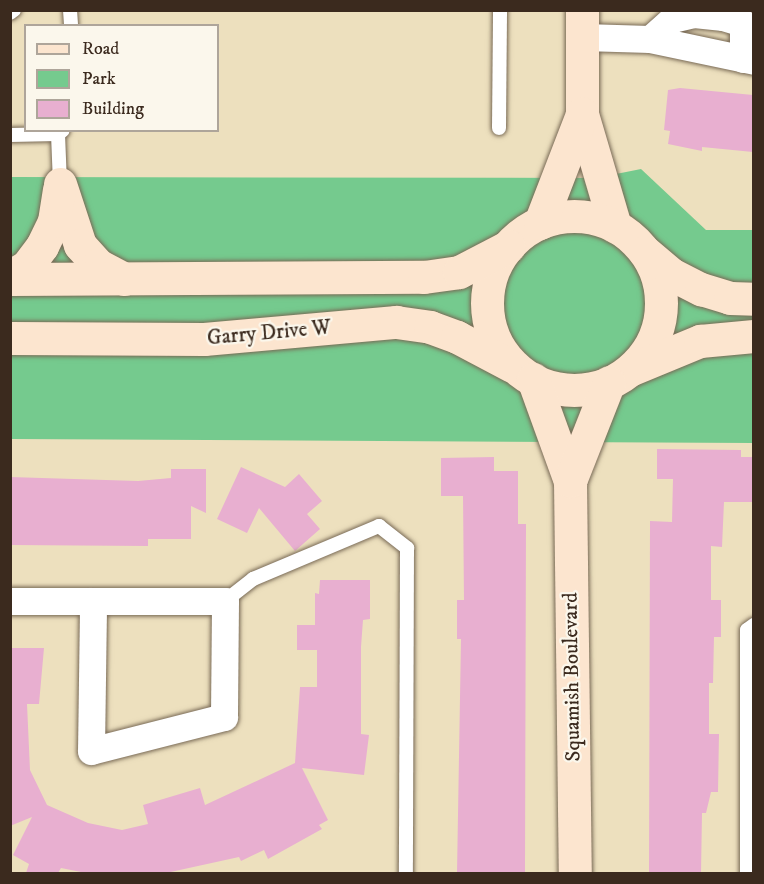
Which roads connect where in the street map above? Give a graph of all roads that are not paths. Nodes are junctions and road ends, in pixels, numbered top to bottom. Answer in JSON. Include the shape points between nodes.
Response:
{"nodes":[{"id":1,"x":14,"y":10,"type":"edge"},
{"id":2,"x":500,"y":10,"type":"edge"},
{"id":3,"x":10,"y":13,"type":"edge"},
{"id":4,"x":582,"y":24,"type":"edge"},
{"id":5,"x":650,"y":39,"type":"junction"},
{"id":6,"x":748,"y":60,"type":"edge"},
{"id":7,"x":582,"y":114,"type":"junction"},
{"id":8,"x":499,"y":128,"type":"dead end"},
{"id":9,"x":61,"y":133,"type":"edge"},
{"id":10,"x":10,"y":135,"type":"edge"},
{"id":11,"x":60,"y":184,"type":"junction"},
{"id":12,"x":540,"y":223,"type":"junction"},
{"id":13,"x":615,"y":226,"type":"junction"},
{"id":14,"x":508,"y":246,"type":"junction"},
{"id":15,"x":645,"y":252,"type":"junction"},
{"id":16,"x":10,"y":278,"type":"edge"},
{"id":17,"x":124,"y":279,"type":"junction"},
{"id":18,"x":753,"y":299,"type":"edge"},
{"id":19,"x":753,"y":336,"type":"edge"},
{"id":20,"x":10,"y":338,"type":"edge"},
{"id":21,"x":525,"y":374,"type":"junction"},
{"id":22,"x":617,"y":378,"type":"junction"},
{"id":23,"x":570,"y":481,"type":"junction"},
{"id":24,"x":10,"y":601,"type":"edge"},
{"id":25,"x":93,"y":601,"type":"junction"},
{"id":26,"x":225,"y":601,"type":"junction"},
{"id":27,"x":753,"y":625,"type":"edge"},
{"id":28,"x":406,"y":873,"type":"edge"},
{"id":29,"x":575,"y":873,"type":"edge"},
{"id":30,"x":747,"y":873,"type":"edge"}],
"edges":[{"from":1,"to":3,"type":"lane"},
{"from":2,"to":8,"type":"lane"},
{"from":4,"to":5,"type":"street"},
{"from":4,"to":7,"type":"main road"},
{"from":5,"to":6,"type":"street"},
{"from":5,"to":6,"type":"street","via":[[672,19],[694,14],[723,16],[743,23]]},
{"from":7,"to":12,"type":"main road"},
{"from":7,"to":13,"type":"main road"},
{"from":9,"to":10,"type":"lane"},
{"from":9,"to":11,"type":"lane"},
{"from":11,"to":16,"type":"main road","via":[[54,221],[42,246],[27,266]]},
{"from":11,"to":17,"type":"main road","via":[[80,245],[98,265]]},
{"from":12,"to":13,"type":"main road","via":[[578,216]]},
{"from":12,"to":14,"type":"main road"},
{"from":13,"to":15,"type":"main road"},
{"from":14,"to":17,"type":"main road","via":[[459,272],[424,277]]},
{"from":14,"to":21,"type":"main road","via":[[490,280],[488,309],[494,337]]},
{"from":15,"to":18,"type":"main road","via":[[671,274],[701,289],[730,298]]},
{"from":15,"to":22,"type":"main road","via":[[660,287],[660,316],[651,344]]},
{"from":16,"to":17,"type":"main road"},
{"from":19,"to":22,"type":"main road","via":[[700,341],[662,354]]},
{"from":20,"to":21,"type":"main road","name":"Garry Drive W","via":[[204,339],[396,322],[430,327],[457,337]]},
{"from":21,"to":22,"type":"main road","via":[[571,389]]},
{"from":21,"to":23,"type":"main road","name":"Squamish Boulevard"},
{"from":22,"to":23,"type":"main road","name":"Squamish Boulevard"},
{"from":23,"to":29,"type":"main road","name":"Squamish Boulevard"},
{"from":24,"to":25,"type":"street"},
{"from":25,"to":26,"type":"street"},
{"from":25,"to":26,"type":"street","via":[[91,752],[224,717]]},
{"from":26,"to":28,"type":"lane","via":[[253,579],[379,526],[407,548]]},
{"from":27,"to":30,"type":"lane","via":[[747,630]]}]}
